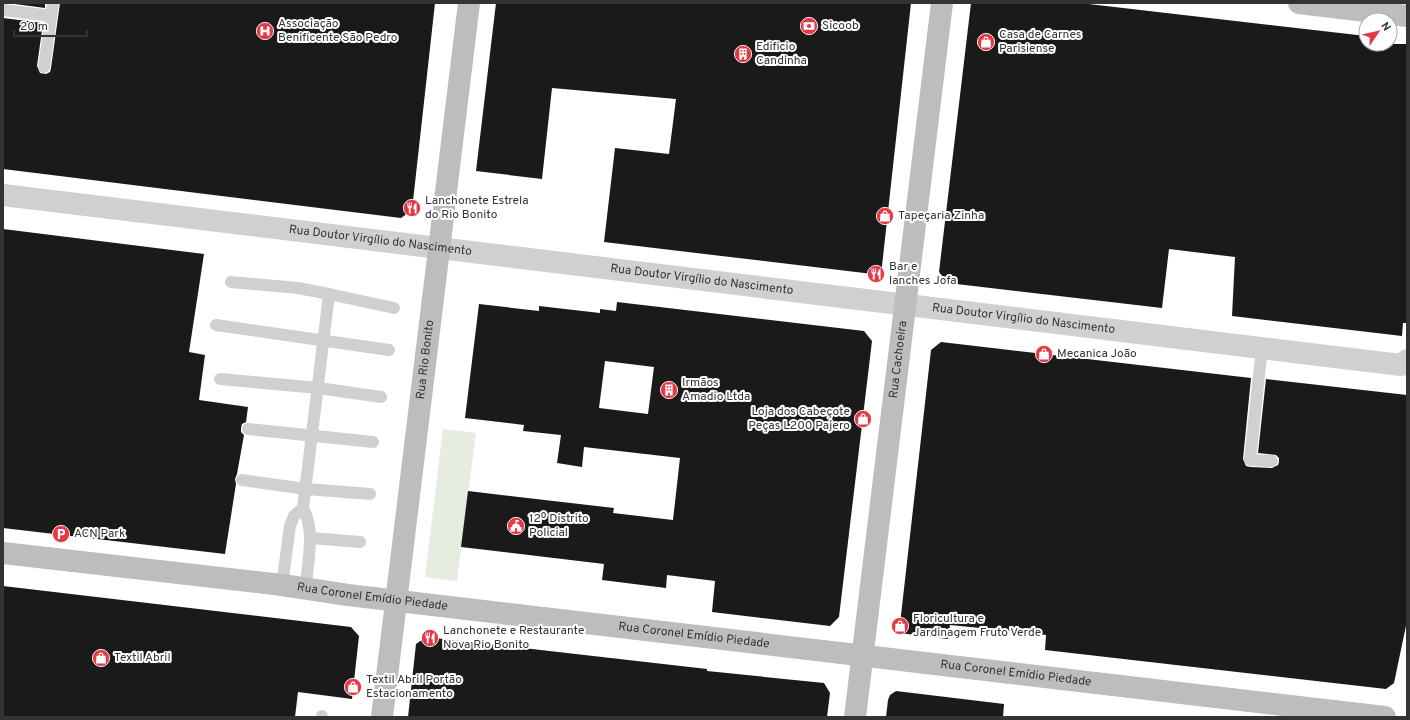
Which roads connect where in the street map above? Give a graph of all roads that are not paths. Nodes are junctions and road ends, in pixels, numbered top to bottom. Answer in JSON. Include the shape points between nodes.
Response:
{"nodes":[{"id":1,"x":53,"y":3,"type":"edge"},
{"id":2,"x":469,"y":3,"type":"edge"},
{"id":3,"x":942,"y":3,"type":"edge"},
{"id":4,"x":1299,"y":3,"type":"edge"},
{"id":5,"x":3,"y":10,"type":"edge"},
{"id":6,"x":51,"y":16,"type":"junction"},
{"id":7,"x":1407,"y":16,"type":"edge"},
{"id":8,"x":44,"y":67,"type":"dead end"},
{"id":9,"x":3,"y":195,"type":"edge"},
{"id":10,"x":440,"y":248,"type":"junction"},
{"id":11,"x":231,"y":282,"type":"dead end"},
{"id":12,"x":329,"y":294,"type":"junction"},
{"id":13,"x":905,"y":304,"type":"junction"},
{"id":14,"x":394,"y":308,"type":"dead end"},
{"id":15,"x":216,"y":325,"type":"dead end"},
{"id":16,"x":323,"y":341,"type":"junction"},
{"id":17,"x":1262,"y":347,"type":"junction"},
{"id":18,"x":389,"y":350,"type":"dead end"},
{"id":19,"x":1405,"y":364,"type":"edge"},
{"id":20,"x":220,"y":379,"type":"dead end"},
{"id":21,"x":318,"y":388,"type":"junction"},
{"id":22,"x":381,"y":397,"type":"dead end"},
{"id":23,"x":248,"y":429,"type":"dead end"},
{"id":24,"x":312,"y":436,"type":"junction"},
{"id":25,"x":372,"y":442,"type":"dead end"},
{"id":26,"x":1272,"y":461,"type":"dead end"},
{"id":27,"x":242,"y":480,"type":"dead end"},
{"id":28,"x":306,"y":489,"type":"junction"},
{"id":29,"x":370,"y":494,"type":"dead end"},
{"id":30,"x":303,"y":508,"type":"junction"},
{"id":31,"x":311,"y":538,"type":"junction"},
{"id":32,"x":360,"y":542,"type":"dead end"},
{"id":33,"x":3,"y":553,"type":"edge"},
{"id":34,"x":282,"y":585,"type":"junction"},
{"id":35,"x":306,"y":588,"type":"junction"},
{"id":36,"x":396,"y":600,"type":"junction"},
{"id":37,"x":862,"y":655,"type":"junction"},
{"id":38,"x":382,"y":717,"type":"edge"},
{"id":39,"x":855,"y":717,"type":"edge"},
{"id":40,"x":1385,"y":717,"type":"edge"}],
"edges":[{"from":1,"to":6,"type":"lane"},
{"from":2,"to":10,"type":"street","name":"Rua Rio Bonito"},
{"from":3,"to":13,"type":"street","name":"Rua Cachoeira"},
{"from":4,"to":7,"type":"street"},
{"from":5,"to":6,"type":"lane"},
{"from":6,"to":8,"type":"lane"},
{"from":9,"to":10,"type":"street","name":"Rua Doutor Virgílio do Nascimento"},
{"from":10,"to":13,"type":"street","name":"Rua Doutor Virgílio do Nascimento"},
{"from":10,"to":36,"type":"street","name":"Rua Rio Bonito"},
{"from":11,"to":12,"type":"lane","via":[[298,288]]},
{"from":12,"to":14,"type":"lane"},
{"from":12,"to":16,"type":"lane"},
{"from":13,"to":17,"type":"street","name":"Rua Doutor Virgílio do Nascimento"},
{"from":13,"to":37,"type":"street","name":"Rua Cachoeira"},
{"from":15,"to":16,"type":"lane"},
{"from":16,"to":18,"type":"lane"},
{"from":16,"to":21,"type":"lane"},
{"from":17,"to":19,"type":"street","name":"Rua Doutor Virgílio do Nascimento"},
{"from":17,"to":26,"type":"lane","via":[[1250,460]]},
{"from":20,"to":21,"type":"lane"},
{"from":21,"to":22,"type":"lane"},
{"from":21,"to":24,"type":"lane"},
{"from":23,"to":24,"type":"lane"},
{"from":24,"to":25,"type":"lane"},
{"from":24,"to":28,"type":"lane"},
{"from":27,"to":28,"type":"lane"},
{"from":28,"to":29,"type":"lane"},
{"from":28,"to":30,"type":"lane"},
{"from":30,"to":31,"type":"lane","via":[[308,517]]},
{"from":30,"to":34,"type":"lane","via":[[294,516],[290,526]]},
{"from":31,"to":32,"type":"lane"},
{"from":31,"to":35,"type":"lane"},
{"from":33,"to":34,"type":"street","name":"Rua Coronel Emídio Piedade"},
{"from":34,"to":35,"type":"street","name":"Rua Coronel Emídio Piedade"},
{"from":35,"to":36,"type":"street","name":"Rua Coronel Emídio Piedade"},
{"from":36,"to":37,"type":"street","name":"Rua Coronel Emídio Piedade"},
{"from":36,"to":38,"type":"street","name":"Rua Rio Bonito"},
{"from":37,"to":39,"type":"street","name":"Rua Cachoeira"},
{"from":37,"to":40,"type":"street","name":"Rua Coronel Emídio Piedade"}]}
